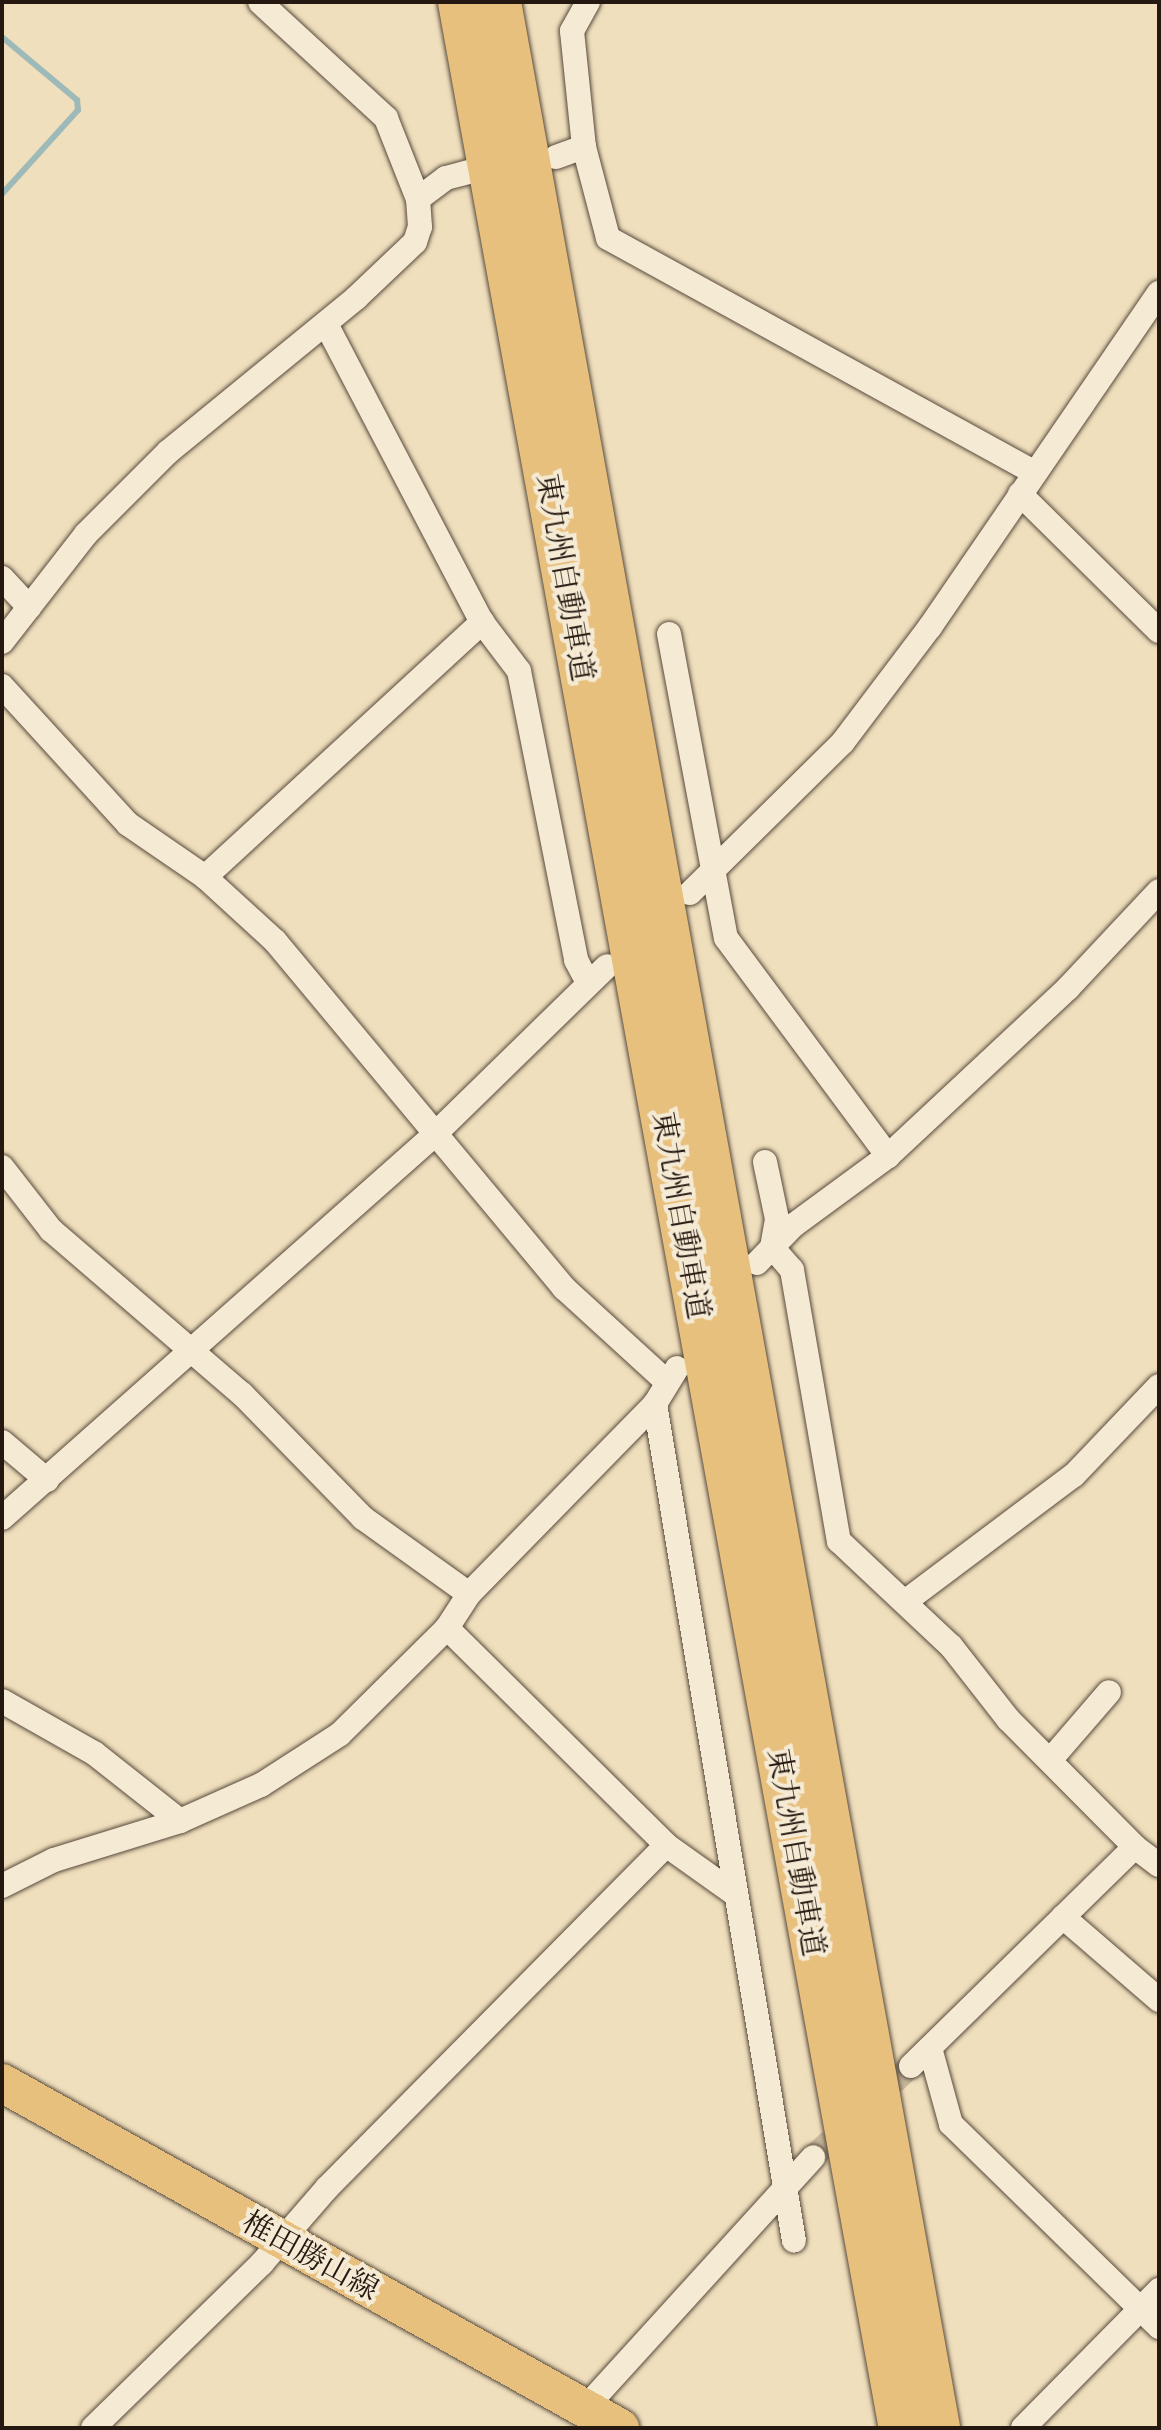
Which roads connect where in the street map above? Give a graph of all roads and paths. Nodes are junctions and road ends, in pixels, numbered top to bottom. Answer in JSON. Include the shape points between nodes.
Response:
{"nodes":[{"id":1,"x":260,"y":2,"type":"edge"},
{"id":2,"x":460,"y":2,"type":"edge"},
{"id":3,"x":499,"y":2,"type":"edge"},
{"id":4,"x":588,"y":2,"type":"edge"},
{"id":5,"x":584,"y":147,"type":"junction"},
{"id":6,"x":556,"y":157,"type":"dead end"},
{"id":7,"x":469,"y":172,"type":"dead end"},
{"id":8,"x":418,"y":199,"type":"junction"},
{"id":9,"x":1159,"y":293,"type":"edge"},
{"id":10,"x":326,"y":324,"type":"junction"},
{"id":11,"x":1034,"y":472,"type":"junction"},
{"id":12,"x":1020,"y":494,"type":"junction"},
{"id":13,"x":2,"y":578,"type":"edge"},
{"id":14,"x":29,"y":607,"type":"junction"},
{"id":15,"x":482,"y":622,"type":"junction"},
{"id":16,"x":1159,"y":631,"type":"edge"},
{"id":17,"x":669,"y":634,"type":"dead end"},
{"id":18,"x":2,"y":642,"type":"edge"},
{"id":19,"x":2,"y":686,"type":"edge"},
{"id":20,"x":716,"y":867,"type":"junction"},
{"id":21,"x":205,"y":877,"type":"junction"},
{"id":22,"x":1159,"y":891,"type":"edge"},
{"id":23,"x":690,"y":893,"type":"dead end"},
{"id":24,"x":607,"y":966,"type":"dead end"},
{"id":25,"x":589,"y":984,"type":"junction"},
{"id":26,"x":433,"y":1136,"type":"junction"},
{"id":27,"x":888,"y":1156,"type":"junction"},
{"id":28,"x":765,"y":1162,"type":"dead end"},
{"id":29,"x":2,"y":1167,"type":"edge"},
{"id":30,"x":765,"y":1255,"type":"junction"},
{"id":31,"x":187,"y":1352,"type":"junction"},
{"id":32,"x":1159,"y":1386,"type":"edge"},
{"id":33,"x":655,"y":1404,"type":"junction"},
{"id":34,"x":2,"y":1442,"type":"edge"},
{"id":35,"x":47,"y":1480,"type":"junction"},
{"id":36,"x":2,"y":1518,"type":"edge"},
{"id":37,"x":469,"y":1594,"type":"junction"},
{"id":38,"x":906,"y":1601,"type":"junction"},
{"id":39,"x":447,"y":1628,"type":"junction"},
{"id":40,"x":1109,"y":1692,"type":"dead end"},
{"id":41,"x":2,"y":1701,"type":"edge"},
{"id":42,"x":1052,"y":1758,"type":"junction"},
{"id":43,"x":180,"y":1821,"type":"junction"},
{"id":44,"x":666,"y":1845,"type":"junction"},
{"id":45,"x":1135,"y":1847,"type":"junction"},
{"id":46,"x":1159,"y":1865,"type":"edge"},
{"id":47,"x":2,"y":1886,"type":"edge"},
{"id":48,"x":735,"y":1894,"type":"junction"},
{"id":49,"x":1063,"y":1917,"type":"junction"},
{"id":50,"x":1159,"y":2000,"type":"edge"},
{"id":51,"x":930,"y":2048,"type":"junction"},
{"id":52,"x":911,"y":2066,"type":"tunnel mouth"},
{"id":53,"x":2,"y":2083,"type":"edge"},
{"id":54,"x":813,"y":2157,"type":"tunnel mouth"},
{"id":55,"x":787,"y":2186,"type":"junction"},
{"id":56,"x":281,"y":2238,"type":"junction"},
{"id":57,"x":794,"y":2241,"type":"dead end"},
{"id":58,"x":1159,"y":2290,"type":"edge"},
{"id":59,"x":1140,"y":2308,"type":"junction"},
{"id":60,"x":1159,"y":2327,"type":"edge"},
{"id":61,"x":585,"y":2408,"type":"junction"},
{"id":62,"x":93,"y":2428,"type":"edge"},
{"id":63,"x":620,"y":2428,"type":"edge"},
{"id":64,"x":901,"y":2428,"type":"edge"},
{"id":65,"x":938,"y":2428,"type":"edge"},
{"id":66,"x":1023,"y":2428,"type":"edge"}],
"edges":[{"from":1,"to":8,"type":"street","via":[[386,118]]},
{"from":2,"to":64,"type":"highway","name":"東九州自動車道"},
{"from":3,"to":65,"type":"highway","name":"東九州自動車道"},
{"from":4,"to":5,"type":"street","via":[[572,31]]},
{"from":5,"to":6,"type":"street"},
{"from":5,"to":11,"type":"street","via":[[608,238]]},
{"from":7,"to":8,"type":"street","via":[[446,178]]},
{"from":8,"to":10,"type":"street","via":[[415,242]]},
{"from":9,"to":11,"type":"street"},
{"from":10,"to":14,"type":"street","via":[[168,452],[86,534]]},
{"from":10,"to":15,"type":"street"},
{"from":11,"to":12,"type":"street"},
{"from":12,"to":16,"type":"street"},
{"from":12,"to":20,"type":"street","via":[[930,627],[843,742]]},
{"from":13,"to":14,"type":"street"},
{"from":14,"to":18,"type":"street"},
{"from":15,"to":21,"type":"street"},
{"from":15,"to":25,"type":"street","via":[[519,671],[576,960]]},
{"from":17,"to":20,"type":"street"},
{"from":19,"to":21,"type":"street","via":[[128,824]]},
{"from":20,"to":23,"type":"street"},
{"from":20,"to":27,"type":"street","via":[[726,938]]},
{"from":21,"to":26,"type":"street","via":[[275,941],[390,1076]]},
{"from":22,"to":27,"type":"street","via":[[1068,988]]},
{"from":24,"to":25,"type":"street"},
{"from":25,"to":26,"type":"street"},
{"from":26,"to":31,"type":"street"},
{"from":26,"to":33,"type":"street","via":[[564,1288],[672,1374]]},
{"from":27,"to":30,"type":"street","via":[[794,1225]]},
{"from":28,"to":30,"type":"street","via":[[777,1219]]},
{"from":29,"to":31,"type":"street","via":[[51,1230]]},
{"from":30,"to":38,"type":"street","via":[[792,1270],[839,1541]]},
{"from":31,"to":35,"type":"street"},
{"from":31,"to":37,"type":"street","via":[[242,1394],[363,1518]]},
{"from":32,"to":38,"type":"street","via":[[1074,1475]]},
{"from":33,"to":37,"type":"street"},
{"from":33,"to":48,"type":"street"},
{"from":34,"to":35,"type":"street"},
{"from":35,"to":36,"type":"street"},
{"from":37,"to":39,"type":"street"},
{"from":38,"to":42,"type":"street","via":[[951,1646],[1008,1719]]},
{"from":39,"to":43,"type":"street","via":[[340,1734],[261,1785]]},
{"from":39,"to":44,"type":"street"},
{"from":40,"to":42,"type":"street"},
{"from":41,"to":43,"type":"street","via":[[94,1753]]},
{"from":42,"to":45,"type":"street"},
{"from":43,"to":47,"type":"street","via":[[54,1860]]},
{"from":44,"to":48,"type":"street"},
{"from":44,"to":56,"type":"street"},
{"from":45,"to":46,"type":"street"},
{"from":45,"to":49,"type":"street"},
{"from":48,"to":55,"type":"street"},
{"from":49,"to":50,"type":"street"},
{"from":49,"to":51,"type":"street"},
{"from":51,"to":52,"type":"street"},
{"from":51,"to":59,"type":"street","via":[[951,2124]]},
{"from":53,"to":56,"type":"main road","name":"椎田勝山線"},
{"from":54,"to":55,"type":"street"},
{"from":55,"to":57,"type":"street"},
{"from":55,"to":61,"type":"street"},
{"from":56,"to":61,"type":"main road","name":"椎田勝山線"},
{"from":56,"to":62,"type":"street"},
{"from":58,"to":59,"type":"street"},
{"from":59,"to":60,"type":"street"},
{"from":59,"to":66,"type":"street"},
{"from":61,"to":63,"type":"main road","name":"椎田勝山線"}]}
